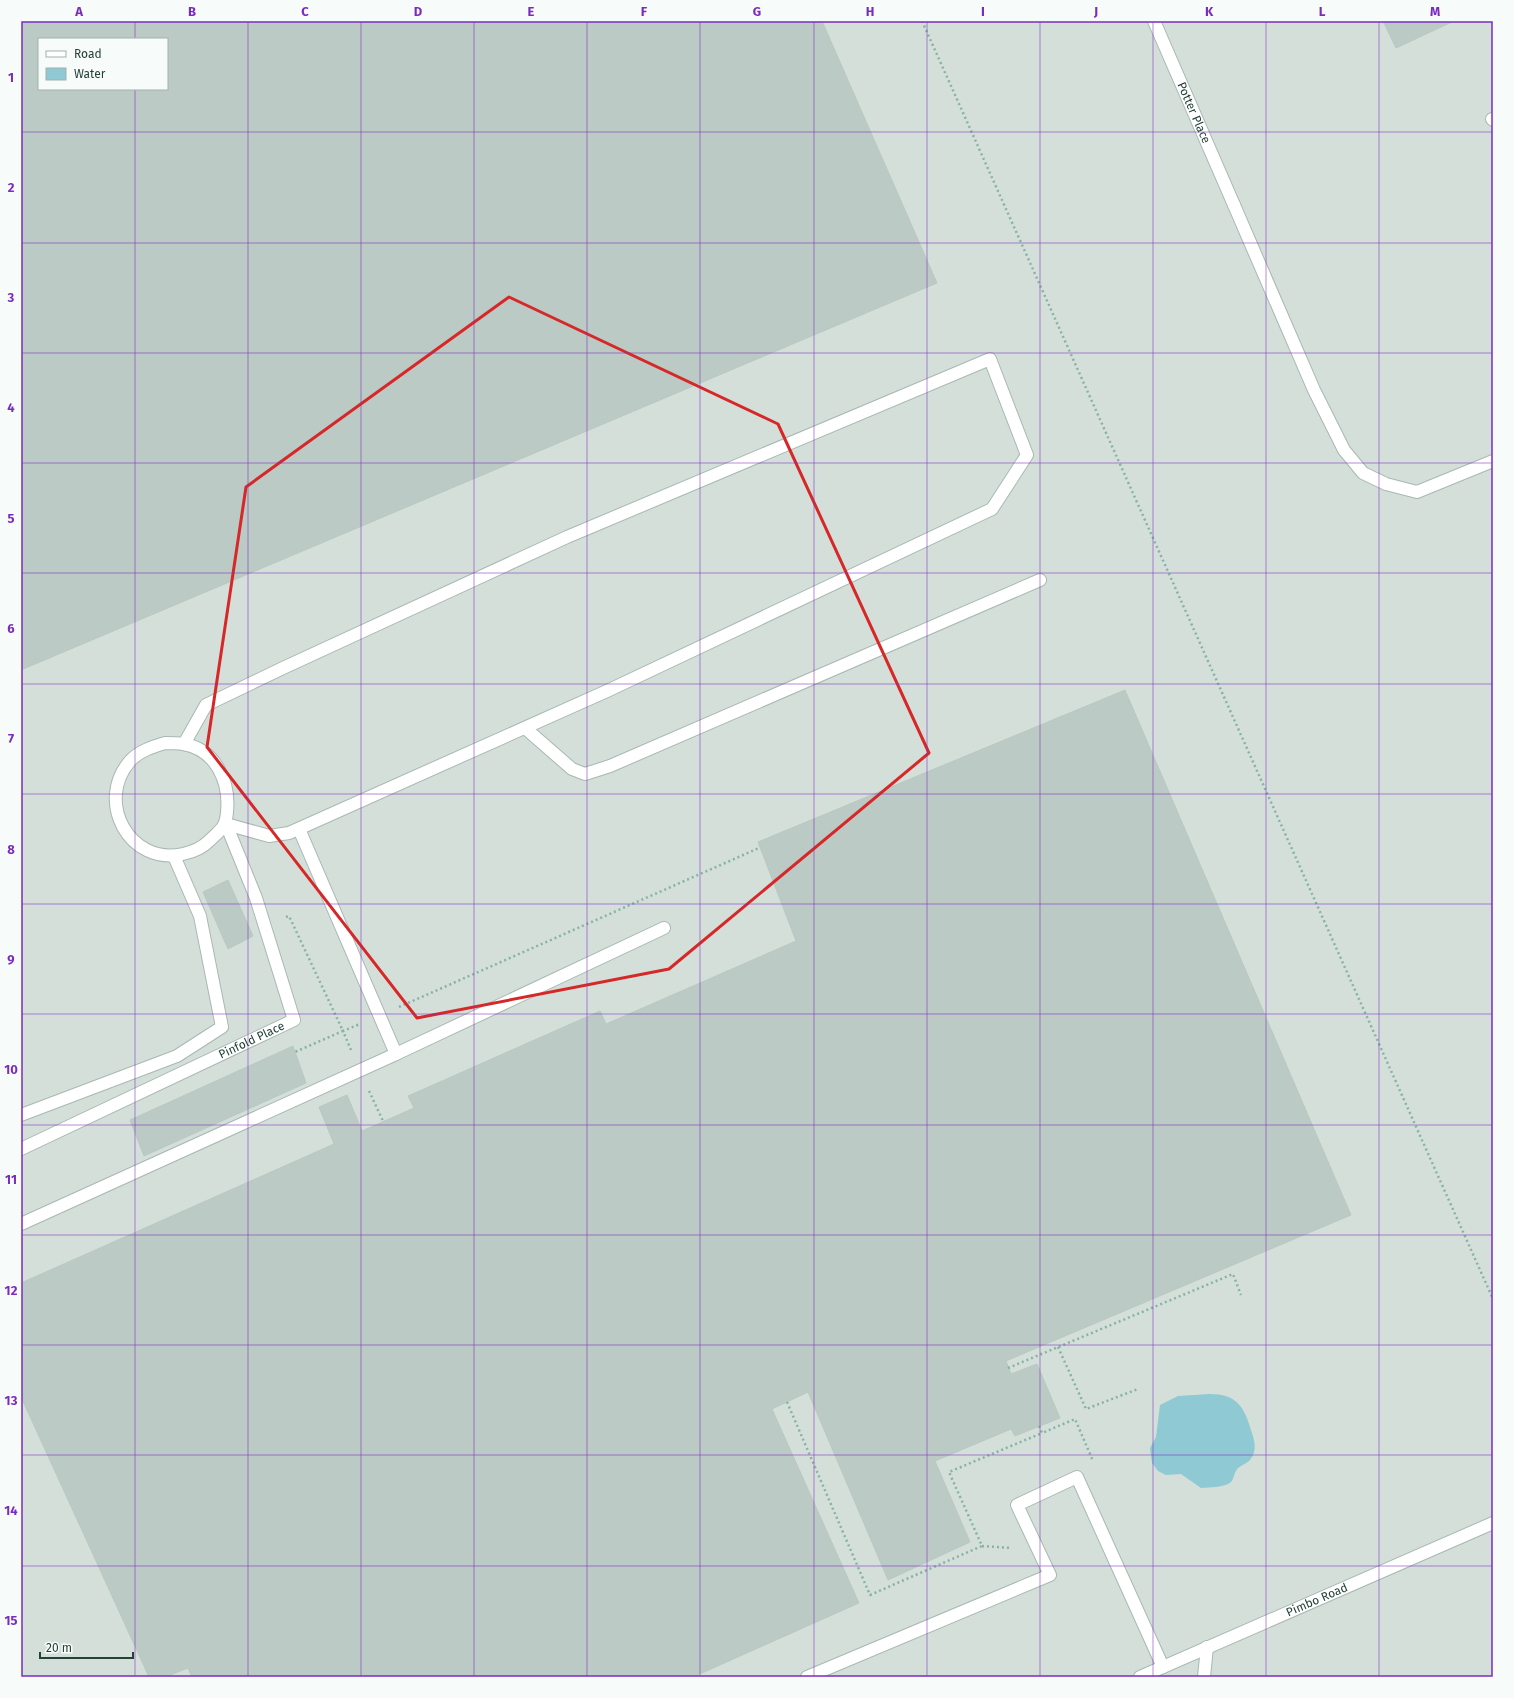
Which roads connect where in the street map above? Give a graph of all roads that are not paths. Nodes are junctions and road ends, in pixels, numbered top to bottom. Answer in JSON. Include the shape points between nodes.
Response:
{"nodes":[{"id":1,"x":1154,"y":21,"type":"edge"},
{"id":2,"x":1493,"y":461,"type":"edge"},
{"id":3,"x":1040,"y":580,"type":"dead end"},
{"id":4,"x":524,"y":728,"type":"junction"},
{"id":5,"x":184,"y":744,"type":"junction"},
{"id":6,"x":226,"y":824,"type":"junction"},
{"id":7,"x":299,"y":829,"type":"junction"},
{"id":8,"x":174,"y":856,"type":"junction"},
{"id":9,"x":664,"y":928,"type":"dead end"},
{"id":10,"x":396,"y":1054,"type":"junction"},
{"id":11,"x":21,"y":1115,"type":"edge"},
{"id":12,"x":21,"y":1149,"type":"edge"},
{"id":13,"x":21,"y":1224,"type":"edge"},
{"id":14,"x":1493,"y":1523,"type":"edge"},
{"id":15,"x":1207,"y":1647,"type":"junction"},
{"id":16,"x":1163,"y":1667,"type":"junction"},
{"id":17,"x":807,"y":1677,"type":"edge"},
{"id":18,"x":1140,"y":1677,"type":"edge"},
{"id":19,"x":1204,"y":1677,"type":"edge"}],
"edges":[{"from":1,"to":2,"type":"street","name":"Potter Place","via":[[1314,390],[1344,450],[1363,473],[1386,484],[1417,492]]},
{"from":3,"to":4,"type":"street","via":[[610,766],[586,774],[572,769]]},
{"from":4,"to":5,"type":"street","via":[[992,509],[1027,455],[990,359],[567,538],[283,668],[206,705]]},
{"from":4,"to":7,"type":"street"},
{"from":5,"to":6,"type":"street","name":"Pinfold Place","via":[[202,751],[216,764],[226,780],[229,799]]},
{"from":5,"to":8,"type":"street","name":"Pinfold Place","via":[[165,743],[146,749],[131,760],[120,776],[115,794],[117,813],[125,831],[133,840],[155,854]]},
{"from":6,"to":7,"type":"street","via":[[269,836]]},
{"from":6,"to":8,"type":"street","name":"Pinfold Place","via":[[206,845],[190,853]]},
{"from":6,"to":12,"type":"street","name":"Pinfold Place","via":[[256,898],[294,1020]]},
{"from":7,"to":10,"type":"street"},
{"from":8,"to":11,"type":"street","name":"Pinfold Place","via":[[200,916],[222,1027],[177,1056]]},
{"from":9,"to":10,"type":"street"},
{"from":10,"to":13,"type":"street"},
{"from":14,"to":15,"type":"street","name":"Pimbo Road"},
{"from":15,"to":16,"type":"street","name":"Pimbo Road"},
{"from":15,"to":19,"type":"street"},
{"from":16,"to":17,"type":"street","via":[[1077,1477],[1016,1505],[1050,1575]]},
{"from":16,"to":18,"type":"street","name":"Pimbo Road"}]}
